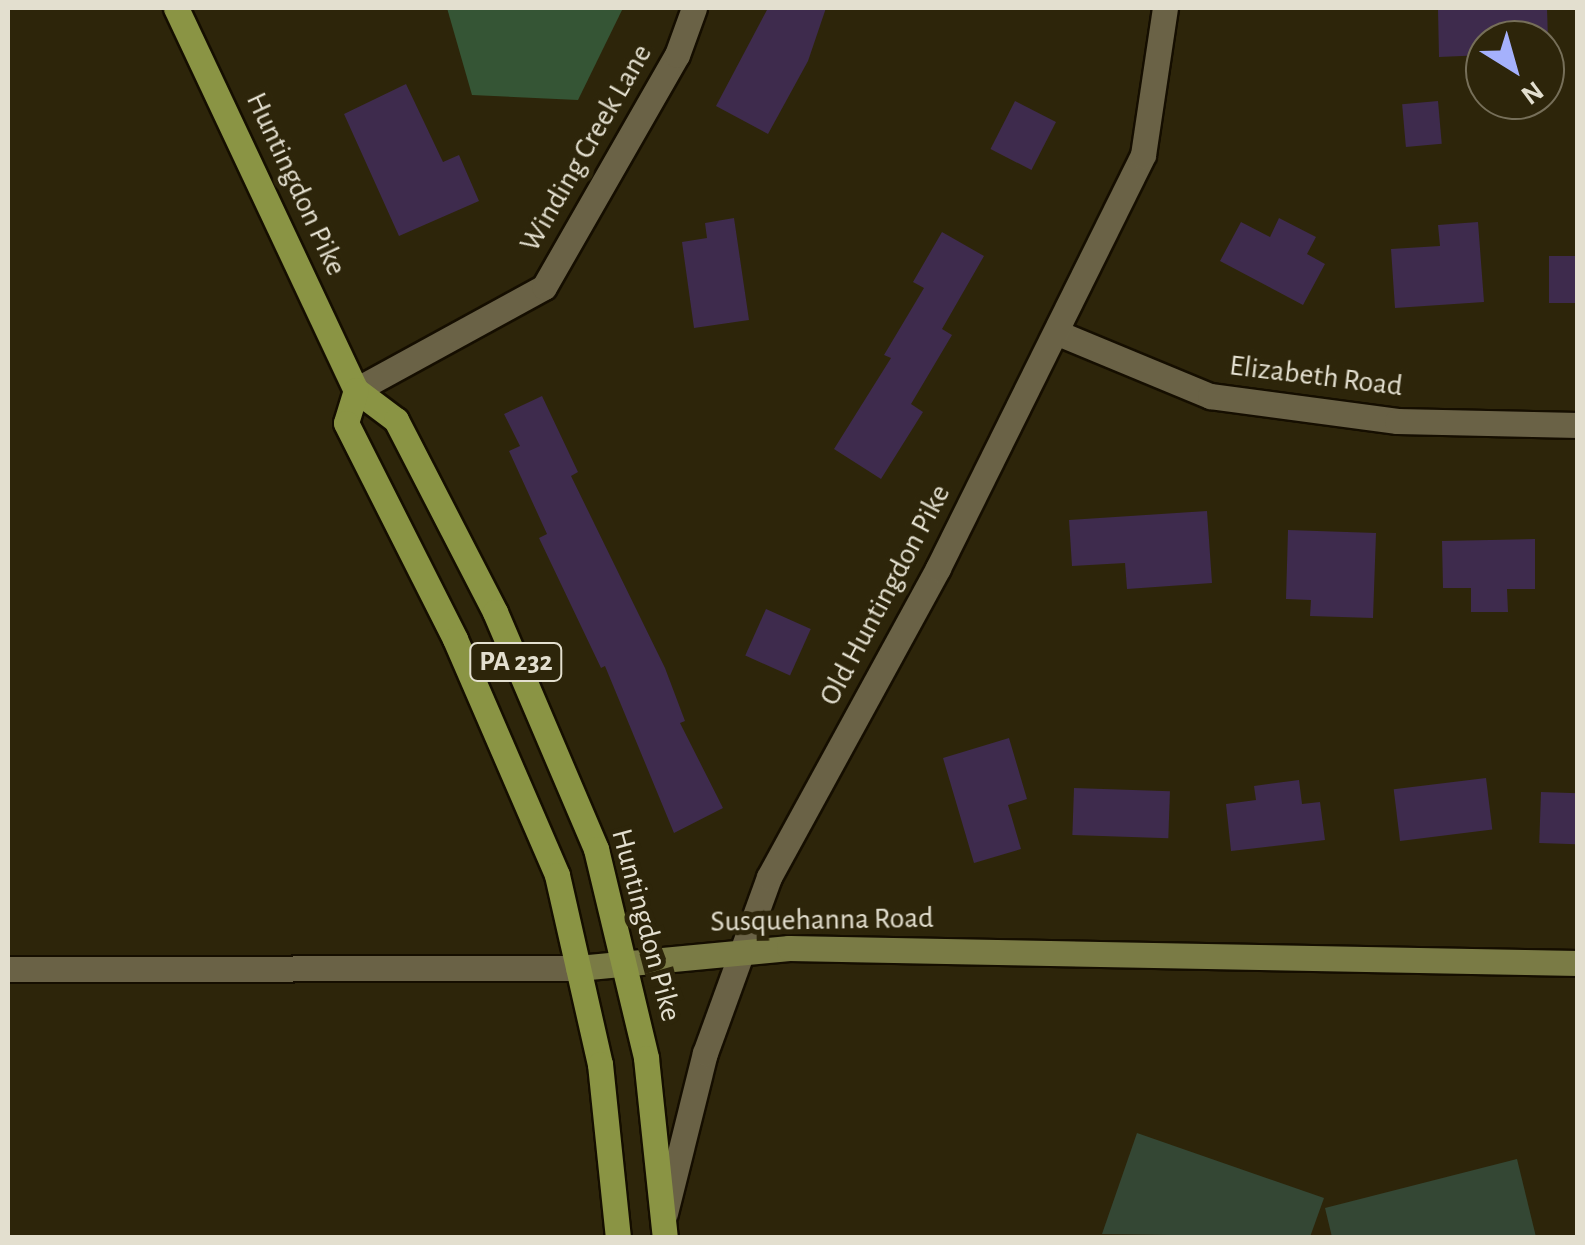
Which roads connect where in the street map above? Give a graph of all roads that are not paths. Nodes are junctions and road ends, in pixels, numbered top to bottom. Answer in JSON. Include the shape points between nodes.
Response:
{"nodes":[{"id":1,"x":176,"y":8,"type":"edge"},
{"id":2,"x":694,"y":8,"type":"edge"},
{"id":3,"x":1165,"y":8,"type":"edge"},
{"id":4,"x":1058,"y":333,"type":"junction"},
{"id":5,"x":356,"y":390,"type":"junction"},
{"id":6,"x":1578,"y":425,"type":"edge"},
{"id":7,"x":740,"y":950,"type":"junction"},
{"id":8,"x":626,"y":961,"type":"junction"},
{"id":9,"x":1578,"y":963,"type":"edge"},
{"id":10,"x":578,"y":968,"type":"junction"},
{"id":11,"x":8,"y":969,"type":"edge"},
{"id":12,"x":664,"y":1227,"type":"edge"},
{"id":13,"x":618,"y":1238,"type":"edge"}],
"edges":[{"from":1,"to":5,"type":"main road","name":"Huntingdon Pike","number":"PA 232"},
{"from":2,"to":5,"type":"street","name":"Winding Creek Lane","via":[[677,56],[544,287]]},
{"from":3,"to":4,"type":"street","name":"Old Huntingdon Pike","via":[[1143,155]]},
{"from":4,"to":6,"type":"street","name":"Elizabeth Road","via":[[1210,396],[1396,420]]},
{"from":4,"to":7,"type":"street","name":"Old Huntingdon Pike","via":[[769,876]]},
{"from":5,"to":8,"type":"main road","name":"Huntingdon Pike","number":"PA 232","via":[[396,420],[495,612],[596,848]]},
{"from":5,"to":10,"type":"main road","name":"Huntingdon Pike","number":"PA 232","via":[[346,423],[456,639],[557,875]]},
{"from":7,"to":8,"type":"main road","name":"Susquehanna Road"},
{"from":7,"to":9,"type":"main road","name":"Susquehanna Road"},
{"from":7,"to":12,"type":"street","name":"Old Huntingdon Pike","via":[[705,1053]]},
{"from":8,"to":10,"type":"main road","name":"Susquehanna Road"},
{"from":8,"to":12,"type":"main road","name":"Huntingdon Pike","number":"PA 232","via":[[646,1058]]},
{"from":10,"to":11,"type":"street","name":"Susquehanna Road"},
{"from":10,"to":13,"type":"main road","name":"Huntingdon Pike","number":"PA 232","via":[[600,1064]]}]}
